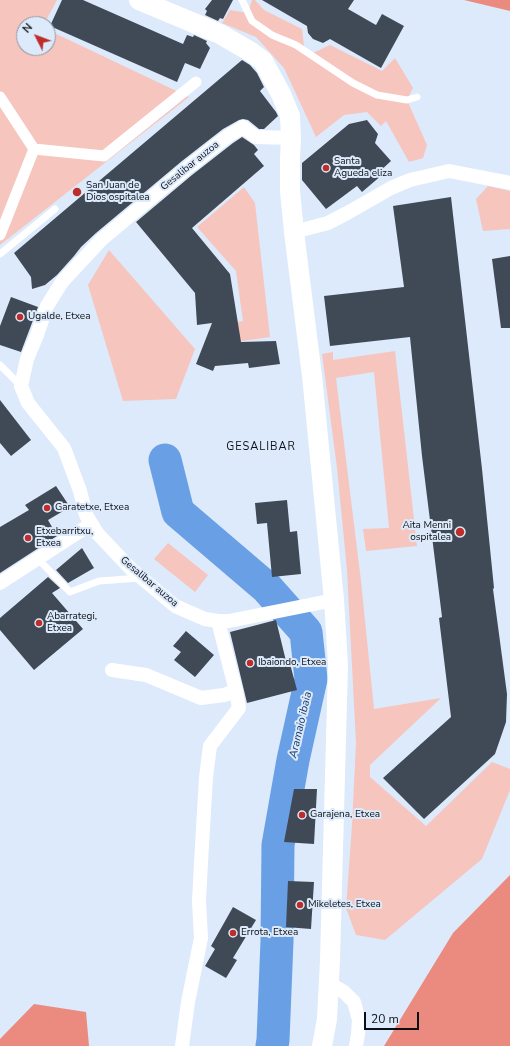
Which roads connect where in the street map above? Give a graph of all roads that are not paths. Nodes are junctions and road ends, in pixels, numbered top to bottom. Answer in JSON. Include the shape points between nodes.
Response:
{"nodes":[{"id":1,"x":139,"y":0,"type":"edge"},
{"id":2,"x":242,"y":0,"type":"edge"},
{"id":3,"x":196,"y":82,"type":"dead end"},
{"id":4,"x":0,"y":97,"type":"edge"},
{"id":5,"x":417,"y":97,"type":"dead end"},
{"id":6,"x":292,"y":138,"type":"junction"},
{"id":7,"x":34,"y":149,"type":"junction"},
{"id":8,"x":510,"y":183,"type":"edge"},
{"id":9,"x":55,"y":209,"type":"dead end"},
{"id":10,"x":294,"y":232,"type":"junction"},
{"id":11,"x":0,"y":235,"type":"edge"},
{"id":12,"x":0,"y":254,"type":"edge"},
{"id":13,"x":0,"y":365,"type":"edge"},
{"id":14,"x":22,"y":386,"type":"junction"},
{"id":15,"x":91,"y":524,"type":"junction"},
{"id":16,"x":38,"y":559,"type":"junction"},
{"id":17,"x":142,"y":577,"type":"junction"},
{"id":18,"x":0,"y":583,"type":"edge"},
{"id":19,"x":334,"y":600,"type":"junction"},
{"id":20,"x":218,"y":621,"type":"junction"},
{"id":21,"x":112,"y":670,"type":"dead end"},
{"id":22,"x":236,"y":690,"type":"junction"},
{"id":23,"x":329,"y":983,"type":"junction"},
{"id":24,"x":182,"y":1046,"type":"edge"},
{"id":25,"x":322,"y":1046,"type":"edge"},
{"id":26,"x":356,"y":1046,"type":"edge"}],
"edges":[{"from":1,"to":6,"type":"main road","via":[[220,34],[262,61],[290,116]]},
{"from":2,"to":5,"type":"lane","via":[[252,21],[272,35],[296,45],[353,83],[376,95],[407,100]]},
{"from":3,"to":7,"type":"street","via":[[104,156]]},
{"from":4,"to":7,"type":"street"},
{"from":6,"to":10,"type":"main road","via":[[290,191]]},
{"from":6,"to":14,"type":"street","name":"Gesalibar auzoa","via":[[256,137],[243,127],[228,136],[101,240],[62,282],[47,306],[27,359]]},
{"from":7,"to":11,"type":"street"},
{"from":8,"to":10,"type":"street","via":[[449,171],[410,180],[328,223]]},
{"from":9,"to":12,"type":"lane"},
{"from":10,"to":19,"type":"main road","via":[[312,376]]},
{"from":13,"to":14,"type":"lane","name":"Gesalibar auzoa"},
{"from":14,"to":15,"type":"street","name":"Gesalibar auzoa","via":[[28,403],[64,448]]},
{"from":15,"to":16,"type":"street"},
{"from":15,"to":17,"type":"street","name":"Gesalibar auzoa","via":[[114,552]]},
{"from":16,"to":17,"type":"lane","via":[[70,592],[100,581]]},
{"from":16,"to":18,"type":"street"},
{"from":17,"to":20,"type":"street","name":"Gesalibar auzoa","via":[[175,606],[205,619]]},
{"from":19,"to":20,"type":"street","name":"Gesalibar auzoa"},
{"from":19,"to":23,"type":"main road","via":[[338,665]]},
{"from":20,"to":22,"type":"street"},
{"from":21,"to":22,"type":"street","via":[[146,674],[201,698],[224,695]]},
{"from":22,"to":24,"type":"street","via":[[239,708],[210,746],[200,863],[201,938]]},
{"from":23,"to":25,"type":"main road"},
{"from":23,"to":26,"type":"street","via":[[354,1002],[359,1020]]}]}
